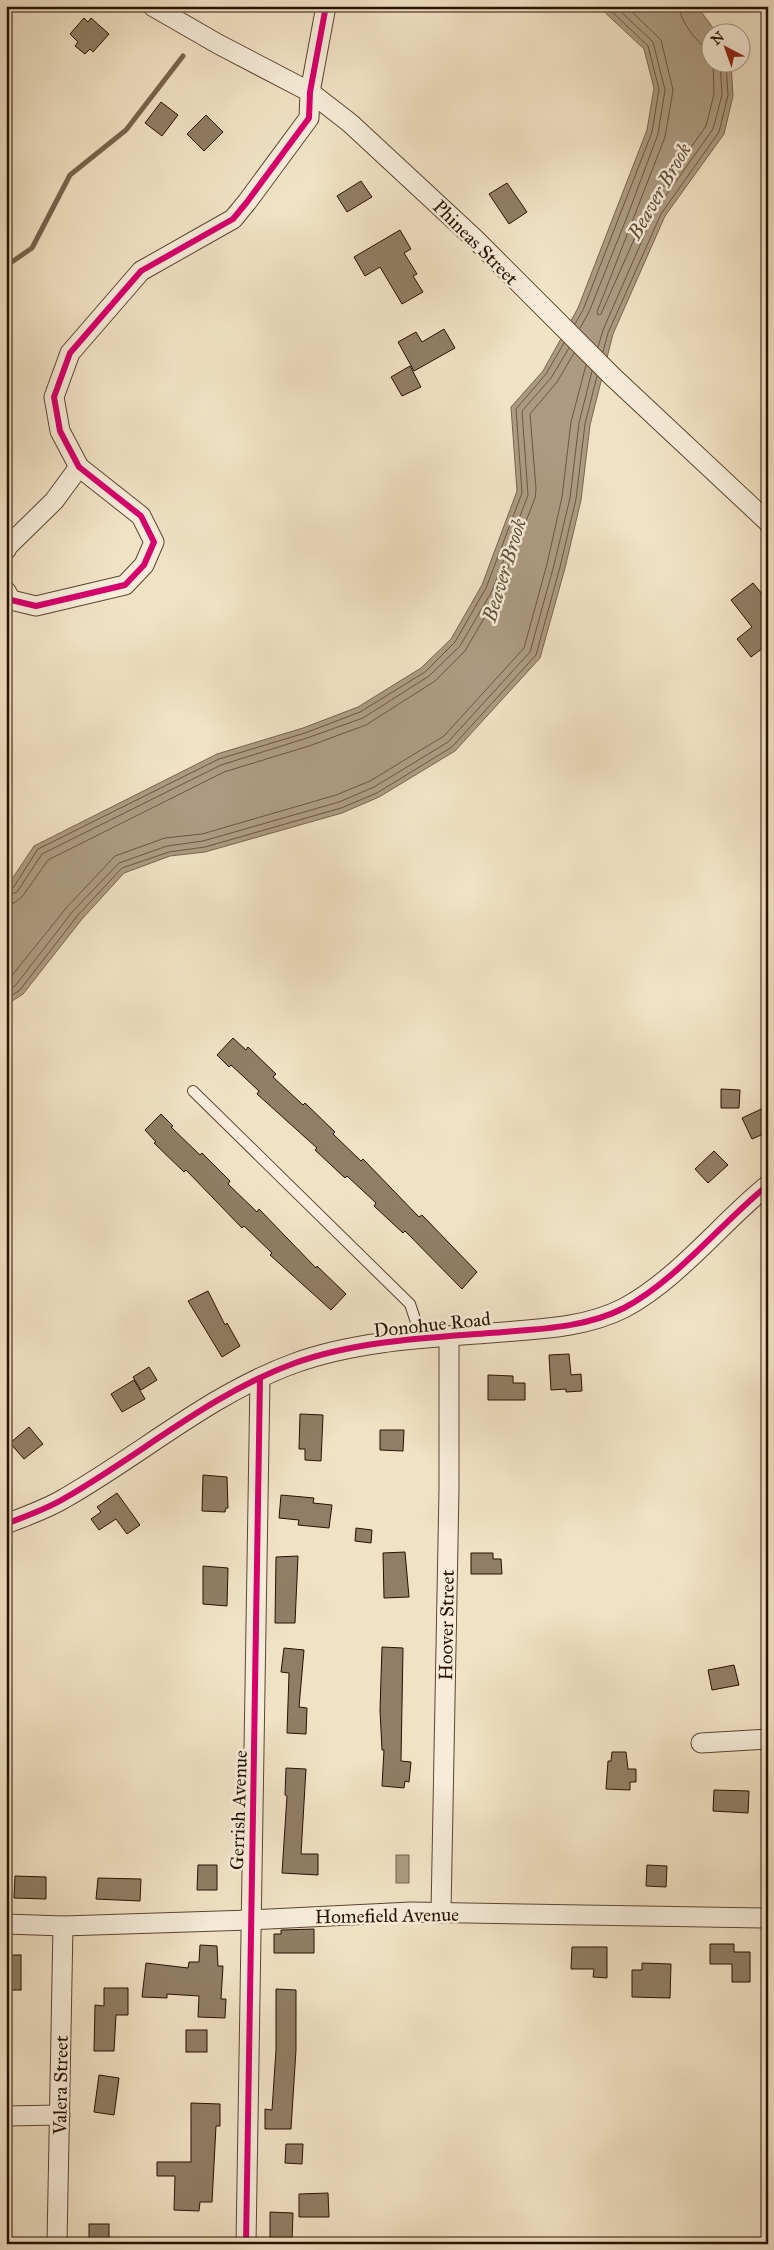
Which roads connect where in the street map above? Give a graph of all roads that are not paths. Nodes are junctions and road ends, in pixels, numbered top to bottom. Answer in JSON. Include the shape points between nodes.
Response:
{"nodes":[{"id":1,"x":152,"y":6,"type":"edge"},
{"id":2,"x":326,"y":6,"type":"edge"},
{"id":3,"x":310,"y":92,"type":"junction"},
{"id":4,"x":79,"y":467,"type":"junction"},
{"id":5,"x":768,"y":522,"type":"edge"},
{"id":6,"x":6,"y":550,"type":"edge"},
{"id":7,"x":6,"y":591,"type":"edge"},
{"id":8,"x":193,"y":1091,"type":"dead end"},
{"id":9,"x":768,"y":1185,"type":"edge"},
{"id":10,"x":448,"y":1336,"type":"junction"},
{"id":11,"x":422,"y":1340,"type":"junction"},
{"id":12,"x":260,"y":1378,"type":"junction"},
{"id":13,"x":6,"y":1524,"type":"edge"},
{"id":14,"x":768,"y":1739,"type":"edge"},
{"id":15,"x":701,"y":1743,"type":"dead end"},
{"id":16,"x":441,"y":1913,"type":"junction"},
{"id":17,"x":768,"y":1918,"type":"edge"},
{"id":18,"x":250,"y":1920,"type":"junction"},
{"id":19,"x":6,"y":1924,"type":"edge"},
{"id":20,"x":63,"y":1926,"type":"junction"},
{"id":21,"x":60,"y":2115,"type":"junction"},
{"id":22,"x":6,"y":2116,"type":"edge"},
{"id":23,"x":57,"y":2244,"type":"edge"},
{"id":24,"x":246,"y":2244,"type":"edge"}],
"edges":[{"from":1,"to":3,"type":"street","name":"Phineas Street"},
{"from":2,"to":3,"type":"street"},
{"from":3,"to":4,"type":"street","via":[[309,118],[233,218],[141,271],[70,353],[54,397],[60,431]]},
{"from":3,"to":5,"type":"street","name":"Phineas Street","via":[[381,150],[613,377]]},
{"from":4,"to":6,"type":"street","via":[[54,501]]},
{"from":4,"to":7,"type":"street","via":[[141,516],[154,542],[144,564],[125,584],[36,606],[11,600]]},
{"from":8,"to":11,"type":"lane","via":[[410,1304]]},
{"from":9,"to":10,"type":"street","name":"Donohue Road","via":[[669,1276],[623,1308],[596,1319],[563,1326]]},
{"from":10,"to":11,"type":"street","name":"Donohue Road"},
{"from":10,"to":16,"type":"street","name":"Hoover Street","via":[[449,1489]]},
{"from":11,"to":12,"type":"street","name":"Donohue Road","via":[[358,1346],[320,1355]]},
{"from":12,"to":13,"type":"street","name":"Donohue Road","via":[[207,1406],[64,1499]]},
{"from":12,"to":18,"type":"street","name":"Gerrish Avenue"},
{"from":14,"to":15,"type":"street"},
{"from":16,"to":17,"type":"street","name":"Homefield Avenue"},
{"from":16,"to":18,"type":"street","name":"Homefield Avenue"},
{"from":18,"to":20,"type":"street","name":"Homefield Avenue"},
{"from":18,"to":24,"type":"street","name":"Gerrish Avenue"},
{"from":19,"to":20,"type":"street","name":"Homefield Avenue"},
{"from":20,"to":21,"type":"street","name":"Valera Street"},
{"from":21,"to":22,"type":"street"},
{"from":21,"to":23,"type":"street","name":"Valera Street"}]}
